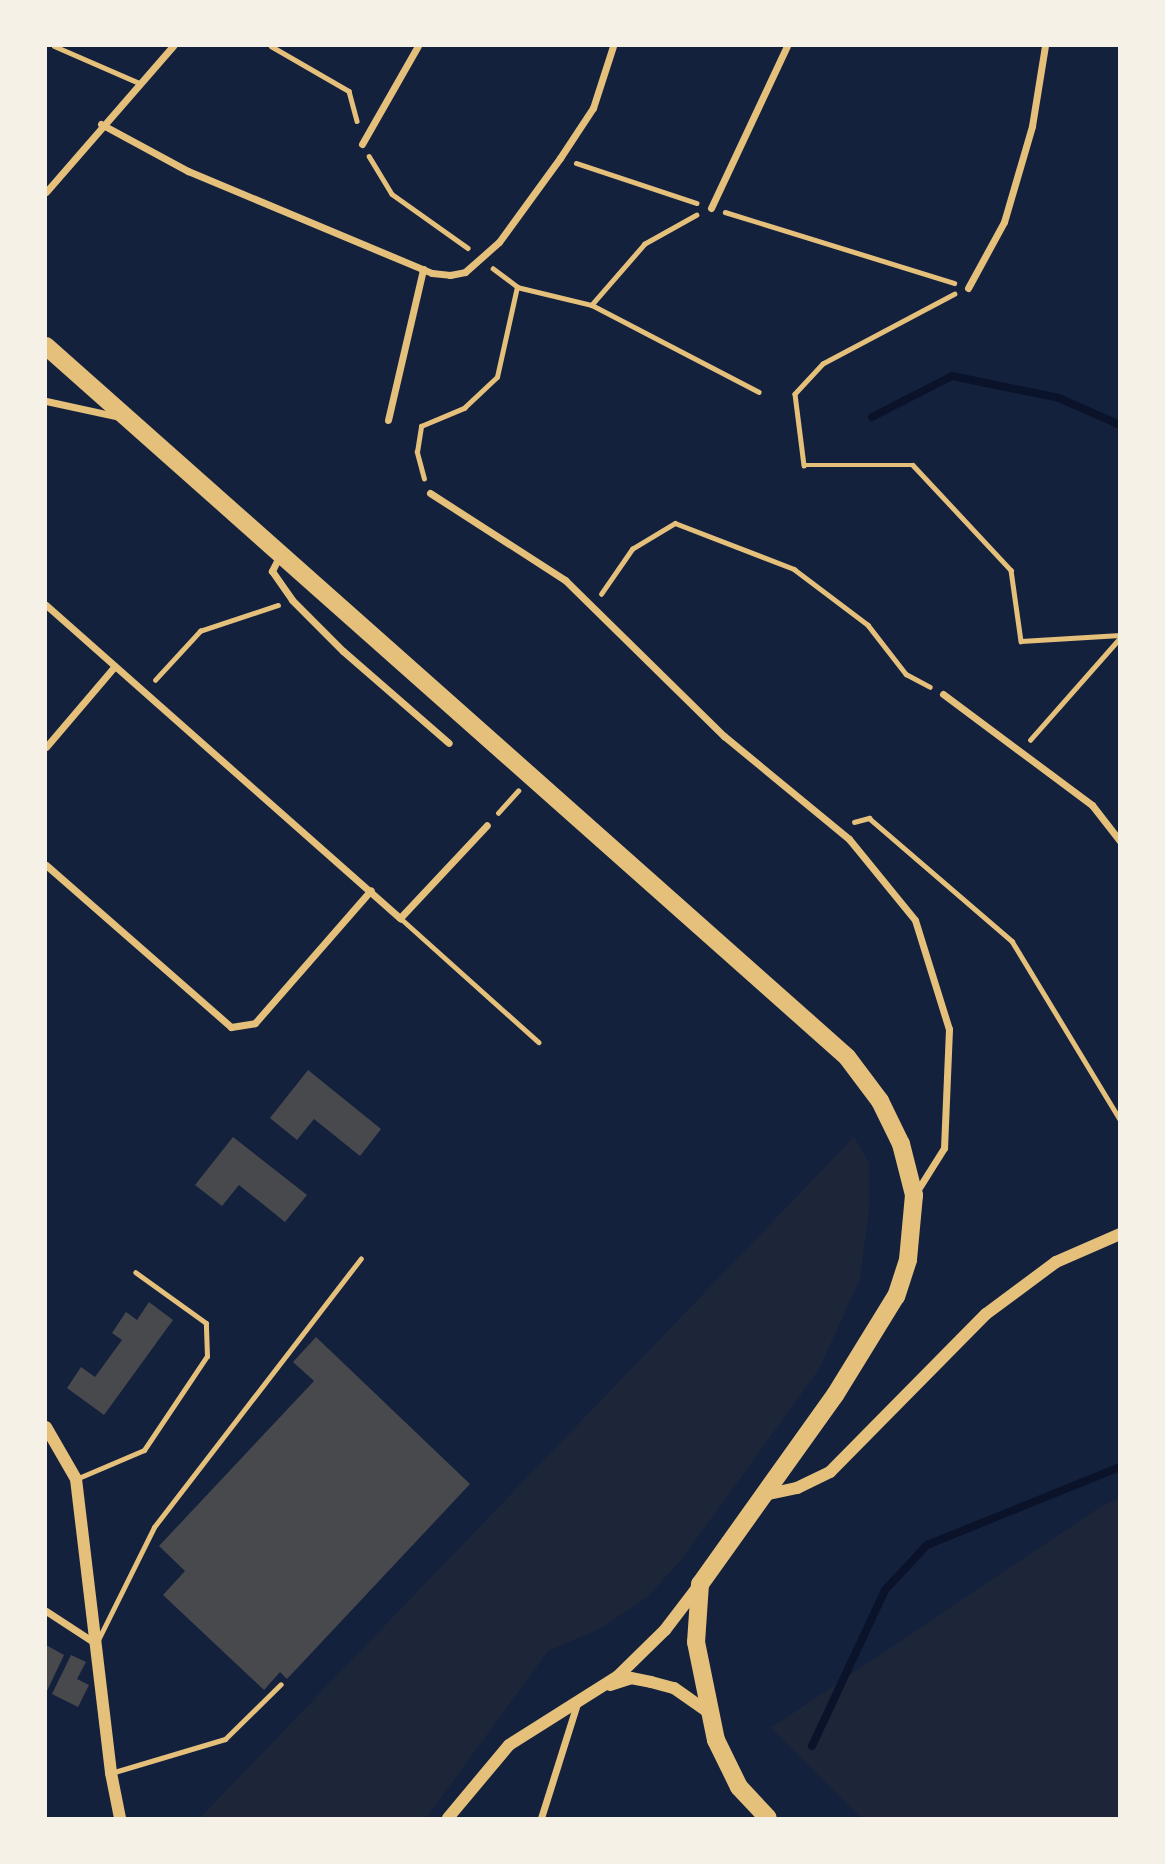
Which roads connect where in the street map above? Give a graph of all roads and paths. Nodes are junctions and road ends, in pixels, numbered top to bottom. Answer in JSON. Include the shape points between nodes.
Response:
{"nodes":[{"id":1,"x":54,"y":46,"type":"edge"},
{"id":2,"x":173,"y":46,"type":"edge"},
{"id":3,"x":418,"y":46,"type":"edge"},
{"id":4,"x":613,"y":46,"type":"edge"},
{"id":5,"x":787,"y":46,"type":"edge"},
{"id":6,"x":1045,"y":46,"type":"edge"},
{"id":7,"x":139,"y":83,"type":"junction"},
{"id":8,"x":101,"y":124,"type":"junction"},
{"id":9,"x":362,"y":144,"type":"dead end"},
{"id":10,"x":560,"y":158,"type":"junction"},
{"id":11,"x":46,"y":192,"type":"edge"},
{"id":12,"x":711,"y":208,"type":"junction"},
{"id":13,"x":480,"y":259,"type":"junction"},
{"id":14,"x":423,"y":269,"type":"junction"},
{"id":15,"x":517,"y":288,"type":"junction"},
{"id":16,"x":968,"y":288,"type":"junction"},
{"id":17,"x":592,"y":305,"type":"junction"},
{"id":18,"x":46,"y":346,"type":"edge"},
{"id":19,"x":759,"y":392,"type":"dead end"},
{"id":20,"x":46,"y":401,"type":"edge"},
{"id":21,"x":125,"y":418,"type":"junction"},
{"id":22,"x":388,"y":420,"type":"dead end"},
{"id":23,"x":430,"y":493,"type":"joint"},
{"id":24,"x":281,"y":554,"type":"junction"},
{"id":25,"x":292,"y":600,"type":"junction"},
{"id":26,"x":46,"y":605,"type":"edge"},
{"id":27,"x":592,"y":607,"type":"junction"},
{"id":28,"x":1119,"y":637,"type":"edge"},
{"id":29,"x":115,"y":666,"type":"junction"},
{"id":30,"x":144,"y":691,"type":"junction"},
{"id":31,"x":943,"y":694,"type":"joint"},
{"id":32,"x":449,"y":743,"type":"dead end"},
{"id":33,"x":46,"y":747,"type":"edge"},
{"id":34,"x":1020,"y":751,"type":"junction"},
{"id":35,"x":533,"y":775,"type":"junction"},
{"id":36,"x":869,"y":818,"type":"dead end"},
{"id":37,"x":486,"y":824,"type":"joint"},
{"id":38,"x":1119,"y":841,"type":"edge"},
{"id":39,"x":46,"y":865,"type":"edge"},
{"id":40,"x":371,"y":890,"type":"junction"},
{"id":41,"x":400,"y":918,"type":"junction"},
{"id":42,"x":538,"y":1042,"type":"dead end"},
{"id":43,"x":1119,"y":1119,"type":"edge"},
{"id":44,"x":914,"y":1195,"type":"junction"},
{"id":45,"x":1119,"y":1234,"type":"edge"},
{"id":46,"x":361,"y":1258,"type":"dead end"},
{"id":47,"x":135,"y":1272,"type":"dead end"},
{"id":48,"x":46,"y":1427,"type":"edge"},
{"id":49,"x":76,"y":1479,"type":"junction"},
{"id":50,"x":764,"y":1495,"type":"junction"},
{"id":51,"x":700,"y":1584,"type":"junction"},
{"id":52,"x":46,"y":1611,"type":"edge"},
{"id":53,"x":96,"y":1644,"type":"junction"},
{"id":54,"x":281,"y":1684,"type":"dead end"},
{"id":55,"x":600,"y":1689,"type":"junction"},
{"id":56,"x":577,"y":1703,"type":"junction"},
{"id":57,"x":708,"y":1712,"type":"junction"},
{"id":58,"x":111,"y":1773,"type":"junction"},
{"id":59,"x":120,"y":1818,"type":"edge"},
{"id":60,"x":448,"y":1818,"type":"edge"},
{"id":61,"x":541,"y":1818,"type":"edge"},
{"id":62,"x":768,"y":1818,"type":"edge"}],
"edges":[{"from":1,"to":7,"type":"lane"},
{"from":2,"to":7,"type":"street"},
{"from":3,"to":9,"type":"street"},
{"from":4,"to":10,"type":"street","via":[[593,108]]},
{"from":5,"to":12,"type":"street"},
{"from":6,"to":16,"type":"street","via":[[1032,126],[1004,222]]},
{"from":7,"to":8,"type":"street"},
{"from":8,"to":11,"type":"street"},
{"from":8,"to":14,"type":"street","via":[[188,171]]},
{"from":10,"to":12,"type":"path"},
{"from":10,"to":13,"type":"street","via":[[499,242]]},
{"from":12,"to":16,"type":"path"},
{"from":12,"to":17,"type":"path","via":[[645,244]]},
{"from":13,"to":14,"type":"street","via":[[465,272],[450,275]]},
{"from":13,"to":15,"type":"path"},
{"from":14,"to":22,"type":"street"},
{"from":15,"to":17,"type":"path"},
{"from":15,"to":23,"type":"path","via":[[496,377],[464,408],[421,426],[417,452]]},
{"from":16,"to":28,"type":"path","via":[[905,316],[823,363],[795,394],[804,465],[914,465],[1011,570],[1021,641]]},
{"from":17,"to":19,"type":"path"},
{"from":18,"to":21,"type":"main road"},
{"from":20,"to":21,"type":"street"},
{"from":21,"to":24,"type":"main road"},
{"from":23,"to":27,"type":"street","via":[[565,580]]},
{"from":24,"to":25,"type":"street","via":[[272,571]]},
{"from":24,"to":35,"type":"main road"},
{"from":25,"to":30,"type":"path","via":[[200,631]]},
{"from":25,"to":32,"type":"street","via":[[342,651]]},
{"from":26,"to":29,"type":"street"},
{"from":27,"to":31,"type":"path","via":[[632,549],[675,523],[794,569],[868,625],[906,674]]},
{"from":27,"to":44,"type":"street","via":[[724,736],[849,839],[915,920],[948,1030],[944,1148]]},
{"from":28,"to":34,"type":"path"},
{"from":29,"to":30,"type":"street"},
{"from":29,"to":33,"type":"street"},
{"from":30,"to":40,"type":"street"},
{"from":31,"to":34,"type":"street"},
{"from":34,"to":38,"type":"street","via":[[1092,805]]},
{"from":35,"to":37,"type":"path"},
{"from":35,"to":44,"type":"main road","via":[[847,1057],[890,1122]]},
{"from":36,"to":43,"type":"path","via":[[1012,941]]},
{"from":37,"to":41,"type":"street"},
{"from":39,"to":40,"type":"street","via":[[231,1027],[255,1023]]},
{"from":40,"to":41,"type":"street"},
{"from":41,"to":42,"type":"lane"},
{"from":44,"to":50,"type":"main road","via":[[910,1249],[896,1296],[849,1374]]},
{"from":45,"to":50,"type":"street","via":[[1056,1262],[986,1314],[830,1472],[797,1488]]},
{"from":46,"to":53,"type":"lane","via":[[155,1527]]},
{"from":47,"to":49,"type":"lane","via":[[206,1324],[206,1356],[144,1450]]},
{"from":48,"to":49,"type":"street"},
{"from":49,"to":53,"type":"street"},
{"from":50,"to":51,"type":"main road"},
{"from":51,"to":55,"type":"street","via":[[665,1630]]},
{"from":51,"to":57,"type":"main road","via":[[696,1642]]},
{"from":52,"to":53,"type":"street"},
{"from":53,"to":58,"type":"street"},
{"from":54,"to":58,"type":"lane","via":[[225,1739]]},
{"from":55,"to":56,"type":"street"},
{"from":55,"to":57,"type":"street","via":[[631,1678],[651,1682],[674,1688]]},
{"from":56,"to":60,"type":"street","via":[[509,1745]]},
{"from":56,"to":61,"type":"street"},
{"from":57,"to":62,"type":"main road","via":[[727,1768]]},
{"from":58,"to":59,"type":"street"}]}
